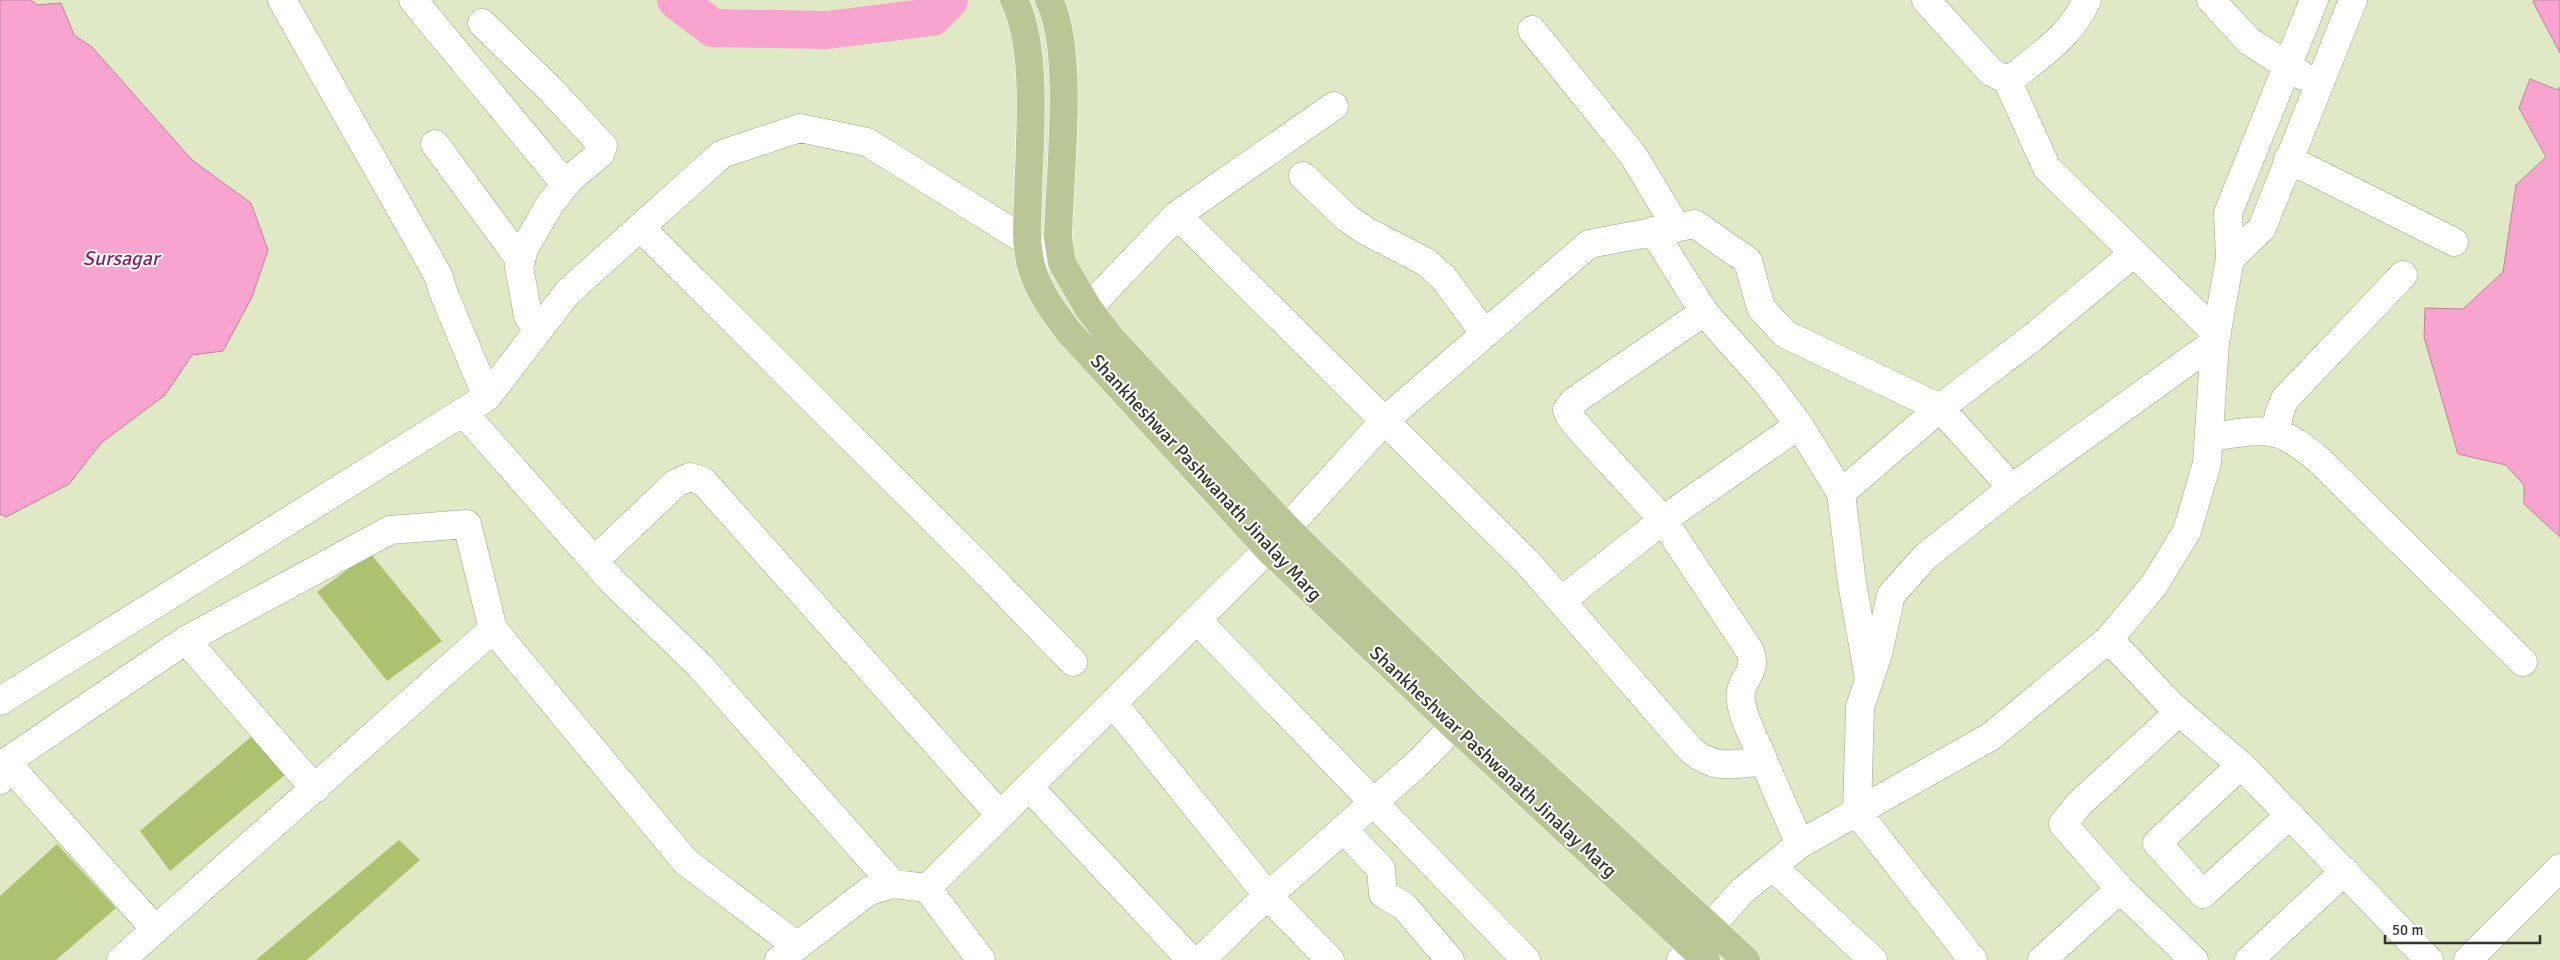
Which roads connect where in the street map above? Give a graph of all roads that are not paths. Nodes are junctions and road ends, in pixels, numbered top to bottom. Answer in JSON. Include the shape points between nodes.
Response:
{"nodes":[{"id":1,"x":282,"y":0,"type":"edge"},
{"id":2,"x":413,"y":0,"type":"edge"},
{"id":3,"x":1014,"y":0,"type":"edge"},
{"id":4,"x":1049,"y":0,"type":"edge"},
{"id":5,"x":1926,"y":0,"type":"edge"},
{"id":6,"x":2086,"y":0,"type":"edge"},
{"id":7,"x":2211,"y":0,"type":"edge"},
{"id":8,"x":2314,"y":0,"type":"edge"},
{"id":9,"x":2353,"y":0,"type":"edge"},
{"id":10,"x":482,"y":23,"type":"dead end"},
{"id":11,"x":1532,"y":30,"type":"dead end"},
{"id":12,"x":2287,"y":68,"type":"junction"},
{"id":13,"x":2007,"y":80,"type":"junction"},
{"id":14,"x":2318,"y":84,"type":"junction"},
{"id":15,"x":1334,"y":106,"type":"dead end"},
{"id":16,"x":435,"y":144,"type":"dead end"},
{"id":17,"x":2288,"y":159,"type":"junction"},
{"id":18,"x":1303,"y":176,"type":"dead end"},
{"id":19,"x":566,"y":185,"type":"junction"},
{"id":20,"x":1177,"y":215,"type":"junction"},
{"id":21,"x":640,"y":227,"type":"junction"},
{"id":22,"x":1665,"y":230,"type":"junction"},
{"id":23,"x":2454,"y":242,"type":"dead end"},
{"id":24,"x":1027,"y":243,"type":"junction"},
{"id":25,"x":2134,"y":253,"type":"junction"},
{"id":26,"x":2230,"y":259,"type":"junction"},
{"id":27,"x":521,"y":261,"type":"junction"},
{"id":28,"x":1062,"y":263,"type":"junction"},
{"id":29,"x":2403,"y":274,"type":"dead end"},
{"id":30,"x":1088,"y":308,"type":"junction"},
{"id":31,"x":1704,"y":312,"type":"junction"},
{"id":32,"x":538,"y":330,"type":"junction"},
{"id":33,"x":1485,"y":334,"type":"junction"},
{"id":34,"x":2216,"y":338,"type":"junction"},
{"id":35,"x":487,"y":397,"type":"junction"},
{"id":36,"x":1940,"y":408,"type":"junction"},
{"id":37,"x":462,"y":412,"type":"junction"},
{"id":38,"x":1384,"y":421,"type":"junction"},
{"id":39,"x":1799,"y":425,"type":"junction"},
{"id":40,"x":2276,"y":433,"type":"junction"},
{"id":41,"x":2208,"y":437,"type":"junction"},
{"id":42,"x":2012,"y":488,"type":"junction"},
{"id":43,"x":1841,"y":493,"type":"junction"},
{"id":44,"x":1663,"y":520,"type":"junction"},
{"id":45,"x":1287,"y":528,"type":"junction"},
{"id":46,"x":1268,"y":549,"type":"junction"},
{"id":47,"x":594,"y":561,"type":"junction"},
{"id":48,"x":1561,"y":602,"type":"junction"},
{"id":49,"x":1197,"y":620,"type":"junction"},
{"id":50,"x":493,"y":628,"type":"junction"},
{"id":51,"x":2109,"y":638,"type":"junction"},
{"id":52,"x":186,"y":640,"type":"junction"},
{"id":53,"x":1073,"y":662,"type":"dead end"},
{"id":54,"x":2523,"y":662,"type":"dead end"},
{"id":55,"x":1869,"y":680,"type":"junction"},
{"id":56,"x":0,"y":701,"type":"edge"},
{"id":57,"x":1113,"y":703,"type":"junction"},
{"id":58,"x":2179,"y":712,"type":"junction"},
{"id":59,"x":1463,"y":718,"type":"junction"},
{"id":60,"x":1764,"y":761,"type":"junction"},
{"id":61,"x":2241,"y":765,"type":"junction"},
{"id":62,"x":3,"y":771,"type":"edge"},
{"id":63,"x":1028,"y":787,"type":"junction"},
{"id":64,"x":316,"y":789,"type":"junction"},
{"id":65,"x":1374,"y":802,"type":"junction"},
{"id":66,"x":1857,"y":812,"type":"junction"},
{"id":67,"x":2290,"y":814,"type":"junction"},
{"id":68,"x":1000,"y":816,"type":"junction"},
{"id":69,"x":1342,"y":830,"type":"junction"},
{"id":70,"x":1800,"y":844,"type":"junction"},
{"id":71,"x":1773,"y":867,"type":"junction"},
{"id":72,"x":2560,"y":868,"type":"edge"},
{"id":73,"x":2345,"y":871,"type":"junction"},
{"id":74,"x":894,"y":884,"type":"junction"},
{"id":75,"x":927,"y":888,"type":"junction"},
{"id":76,"x":2120,"y":889,"type":"junction"},
{"id":77,"x":1268,"y":896,"type":"junction"},
{"id":78,"x":1710,"y":928,"type":"junction"},
{"id":79,"x":155,"y":929,"type":"junction"},
{"id":80,"x":788,"y":953,"type":"edge"},
{"id":81,"x":1692,"y":956,"type":"edge"},
{"id":82,"x":121,"y":960,"type":"edge"},
{"id":83,"x":981,"y":960,"type":"edge"},
{"id":84,"x":1191,"y":960,"type":"edge"},
{"id":85,"x":1201,"y":960,"type":"edge"},
{"id":86,"x":1330,"y":960,"type":"edge"},
{"id":87,"x":1450,"y":960,"type":"edge"},
{"id":88,"x":1526,"y":960,"type":"edge"},
{"id":89,"x":1746,"y":960,"type":"edge"},
{"id":90,"x":1873,"y":960,"type":"edge"},
{"id":91,"x":1973,"y":960,"type":"edge"},
{"id":92,"x":2042,"y":960,"type":"edge"},
{"id":93,"x":2194,"y":960,"type":"edge"},
{"id":94,"x":2249,"y":960,"type":"edge"},
{"id":95,"x":2428,"y":960,"type":"edge"},
{"id":96,"x":2468,"y":960,"type":"edge"}],
"edges":[{"from":1,"to":35,"type":"street","via":[[438,275]]},
{"from":2,"to":19,"type":"street"},
{"from":3,"to":24,"type":"main road","name":"Shankheshwar Pashwanath Jinalay Marg","via":[[1026,36],[1028,73]]},
{"from":4,"to":28,"type":"main road","via":[[1056,22],[1063,75],[1058,238]]},
{"from":5,"to":13,"type":"street","via":[[1991,72]]},
{"from":6,"to":13,"type":"street","via":[[2067,32]]},
{"from":7,"to":12,"type":"street","via":[[2249,41]]},
{"from":8,"to":12,"type":"street"},
{"from":9,"to":14,"type":"street"},
{"from":10,"to":19,"type":"street","via":[[603,146],[600,154]]},
{"from":11,"to":22,"type":"street","via":[[1633,155]]},
{"from":12,"to":14,"type":"street"},
{"from":12,"to":26,"type":"street","via":[[2228,213]]},
{"from":13,"to":25,"type":"street","via":[[2047,168]]},
{"from":14,"to":17,"type":"street"},
{"from":15,"to":20,"type":"street"},
{"from":16,"to":27,"type":"street"},
{"from":17,"to":23,"type":"street"},
{"from":17,"to":26,"type":"street","via":[[2262,228]]},
{"from":18,"to":33,"type":"street","via":[[1347,218],[1426,262],[1443,277]]},
{"from":19,"to":27,"type":"street","via":[[550,204],[524,249]]},
{"from":20,"to":30,"type":"street"},
{"from":20,"to":38,"type":"street"},
{"from":21,"to":24,"type":"street","via":[[722,154],[800,128],[867,142]]},
{"from":21,"to":32,"type":"street","via":[[568,292]]},
{"from":21,"to":53,"type":"street"},
{"from":22,"to":31,"type":"street"},
{"from":22,"to":33,"type":"street","via":[[1589,244]]},
{"from":22,"to":36,"type":"street","via":[[1695,224],[1748,261],[1761,308],[1785,334]]},
{"from":24,"to":28,"type":"street"},
{"from":24,"to":46,"type":"main road","name":"Shankheshwar Pashwanath Jinalay Marg","via":[[1032,271],[1042,294],[1068,331]]},
{"from":25,"to":34,"type":"street"},
{"from":25,"to":36,"type":"street","via":[[2032,338]]},
{"from":26,"to":34,"type":"street"},
{"from":27,"to":32,"type":"street","via":[[519,267],[528,316]]},
{"from":28,"to":30,"type":"main road"},
{"from":29,"to":40,"type":"street","via":[[2285,399]]},
{"from":30,"to":45,"type":"main road"},
{"from":31,"to":39,"type":"street","via":[[1768,384]]},
{"from":31,"to":44,"type":"street","via":[[1574,401],[1567,410],[1580,429]]},
{"from":32,"to":35,"type":"street"},
{"from":33,"to":38,"type":"street"},
{"from":34,"to":41,"type":"street"},
{"from":34,"to":42,"type":"street"},
{"from":35,"to":37,"type":"street"},
{"from":36,"to":42,"type":"street"},
{"from":36,"to":43,"type":"street"},
{"from":37,"to":47,"type":"street"},
{"from":37,"to":56,"type":"street"},
{"from":38,"to":45,"type":"street"},
{"from":38,"to":48,"type":"street","via":[[1528,563]]},
{"from":39,"to":43,"type":"street"},
{"from":39,"to":44,"type":"street"},
{"from":40,"to":41,"type":"street"},
{"from":40,"to":54,"type":"street","via":[[2300,445],[2319,460]]},
{"from":41,"to":51,"type":"street","via":[[2207,463],[2187,531],[2154,585]]},
{"from":42,"to":55,"type":"street","via":[[1926,556],[1891,595]]},
{"from":43,"to":55,"type":"street"},
{"from":44,"to":48,"type":"street"},
{"from":44,"to":60,"type":"street","via":[[1750,650],[1754,660],[1752,671],[1741,688],[1740,701]]},
{"from":45,"to":46,"type":"street"},
{"from":45,"to":59,"type":"main road"},
{"from":46,"to":49,"type":"street"},
{"from":46,"to":59,"type":"main road","name":"Shankheshwar Pashwanath Jinalay Marg"},
{"from":47,"to":68,"type":"street","via":[[676,483],[690,477],[703,481]]},
{"from":47,"to":74,"type":"street","via":[[699,665]]},
{"from":48,"to":60,"type":"street","via":[[1701,759],[1717,765]]},
{"from":49,"to":57,"type":"street"},
{"from":49,"to":65,"type":"street"},
{"from":50,"to":52,"type":"street","via":[[467,524],[390,530]]},
{"from":50,"to":64,"type":"street"},
{"from":50,"to":80,"type":"street","via":[[685,861]]},
{"from":51,"to":58,"type":"street"},
{"from":51,"to":66,"type":"street","via":[[1990,737]]},
{"from":52,"to":62,"type":"street"},
{"from":52,"to":64,"type":"street"},
{"from":55,"to":66,"type":"street","via":[[1860,707]]},
{"from":57,"to":63,"type":"street"},
{"from":57,"to":77,"type":"street"},
{"from":58,"to":61,"type":"street"},
{"from":58,"to":76,"type":"street","via":[[2079,804],[2063,824]]},
{"from":59,"to":65,"type":"street"},
{"from":59,"to":78,"type":"main road"},
{"from":59,"to":81,"type":"main road","name":"Shankheshwar Pashwanath Jinalay Marg"},
{"from":60,"to":70,"type":"street"},
{"from":61,"to":67,"type":"street"},
{"from":61,"to":67,"type":"street","via":[[2157,843],[2203,894]]},
{"from":62,"to":79,"type":"street"},
{"from":63,"to":68,"type":"street"},
{"from":63,"to":84,"type":"street"},
{"from":64,"to":79,"type":"street"},
{"from":65,"to":69,"type":"street"},
{"from":65,"to":88,"type":"street"},
{"from":66,"to":70,"type":"street"},
{"from":66,"to":91,"type":"street"},
{"from":67,"to":73,"type":"street"},
{"from":68,"to":75,"type":"street"},
{"from":69,"to":77,"type":"street"},
{"from":69,"to":87,"type":"street","via":[[1381,869],[1383,894],[1404,906]]},
{"from":70,"to":71,"type":"street"},
{"from":71,"to":78,"type":"street","via":[[1742,892]]},
{"from":71,"to":90,"type":"street"},
{"from":72,"to":96,"type":"street"},
{"from":73,"to":94,"type":"street"},
{"from":73,"to":95,"type":"street"},
{"from":74,"to":75,"type":"street"},
{"from":74,"to":80,"type":"street","via":[[869,891]]},
{"from":75,"to":83,"type":"street"},
{"from":76,"to":92,"type":"street"},
{"from":76,"to":93,"type":"street"},
{"from":77,"to":85,"type":"street"},
{"from":77,"to":86,"type":"street"},
{"from":78,"to":81,"type":"street"},
{"from":78,"to":89,"type":"main road"},
{"from":79,"to":82,"type":"street"}]}
